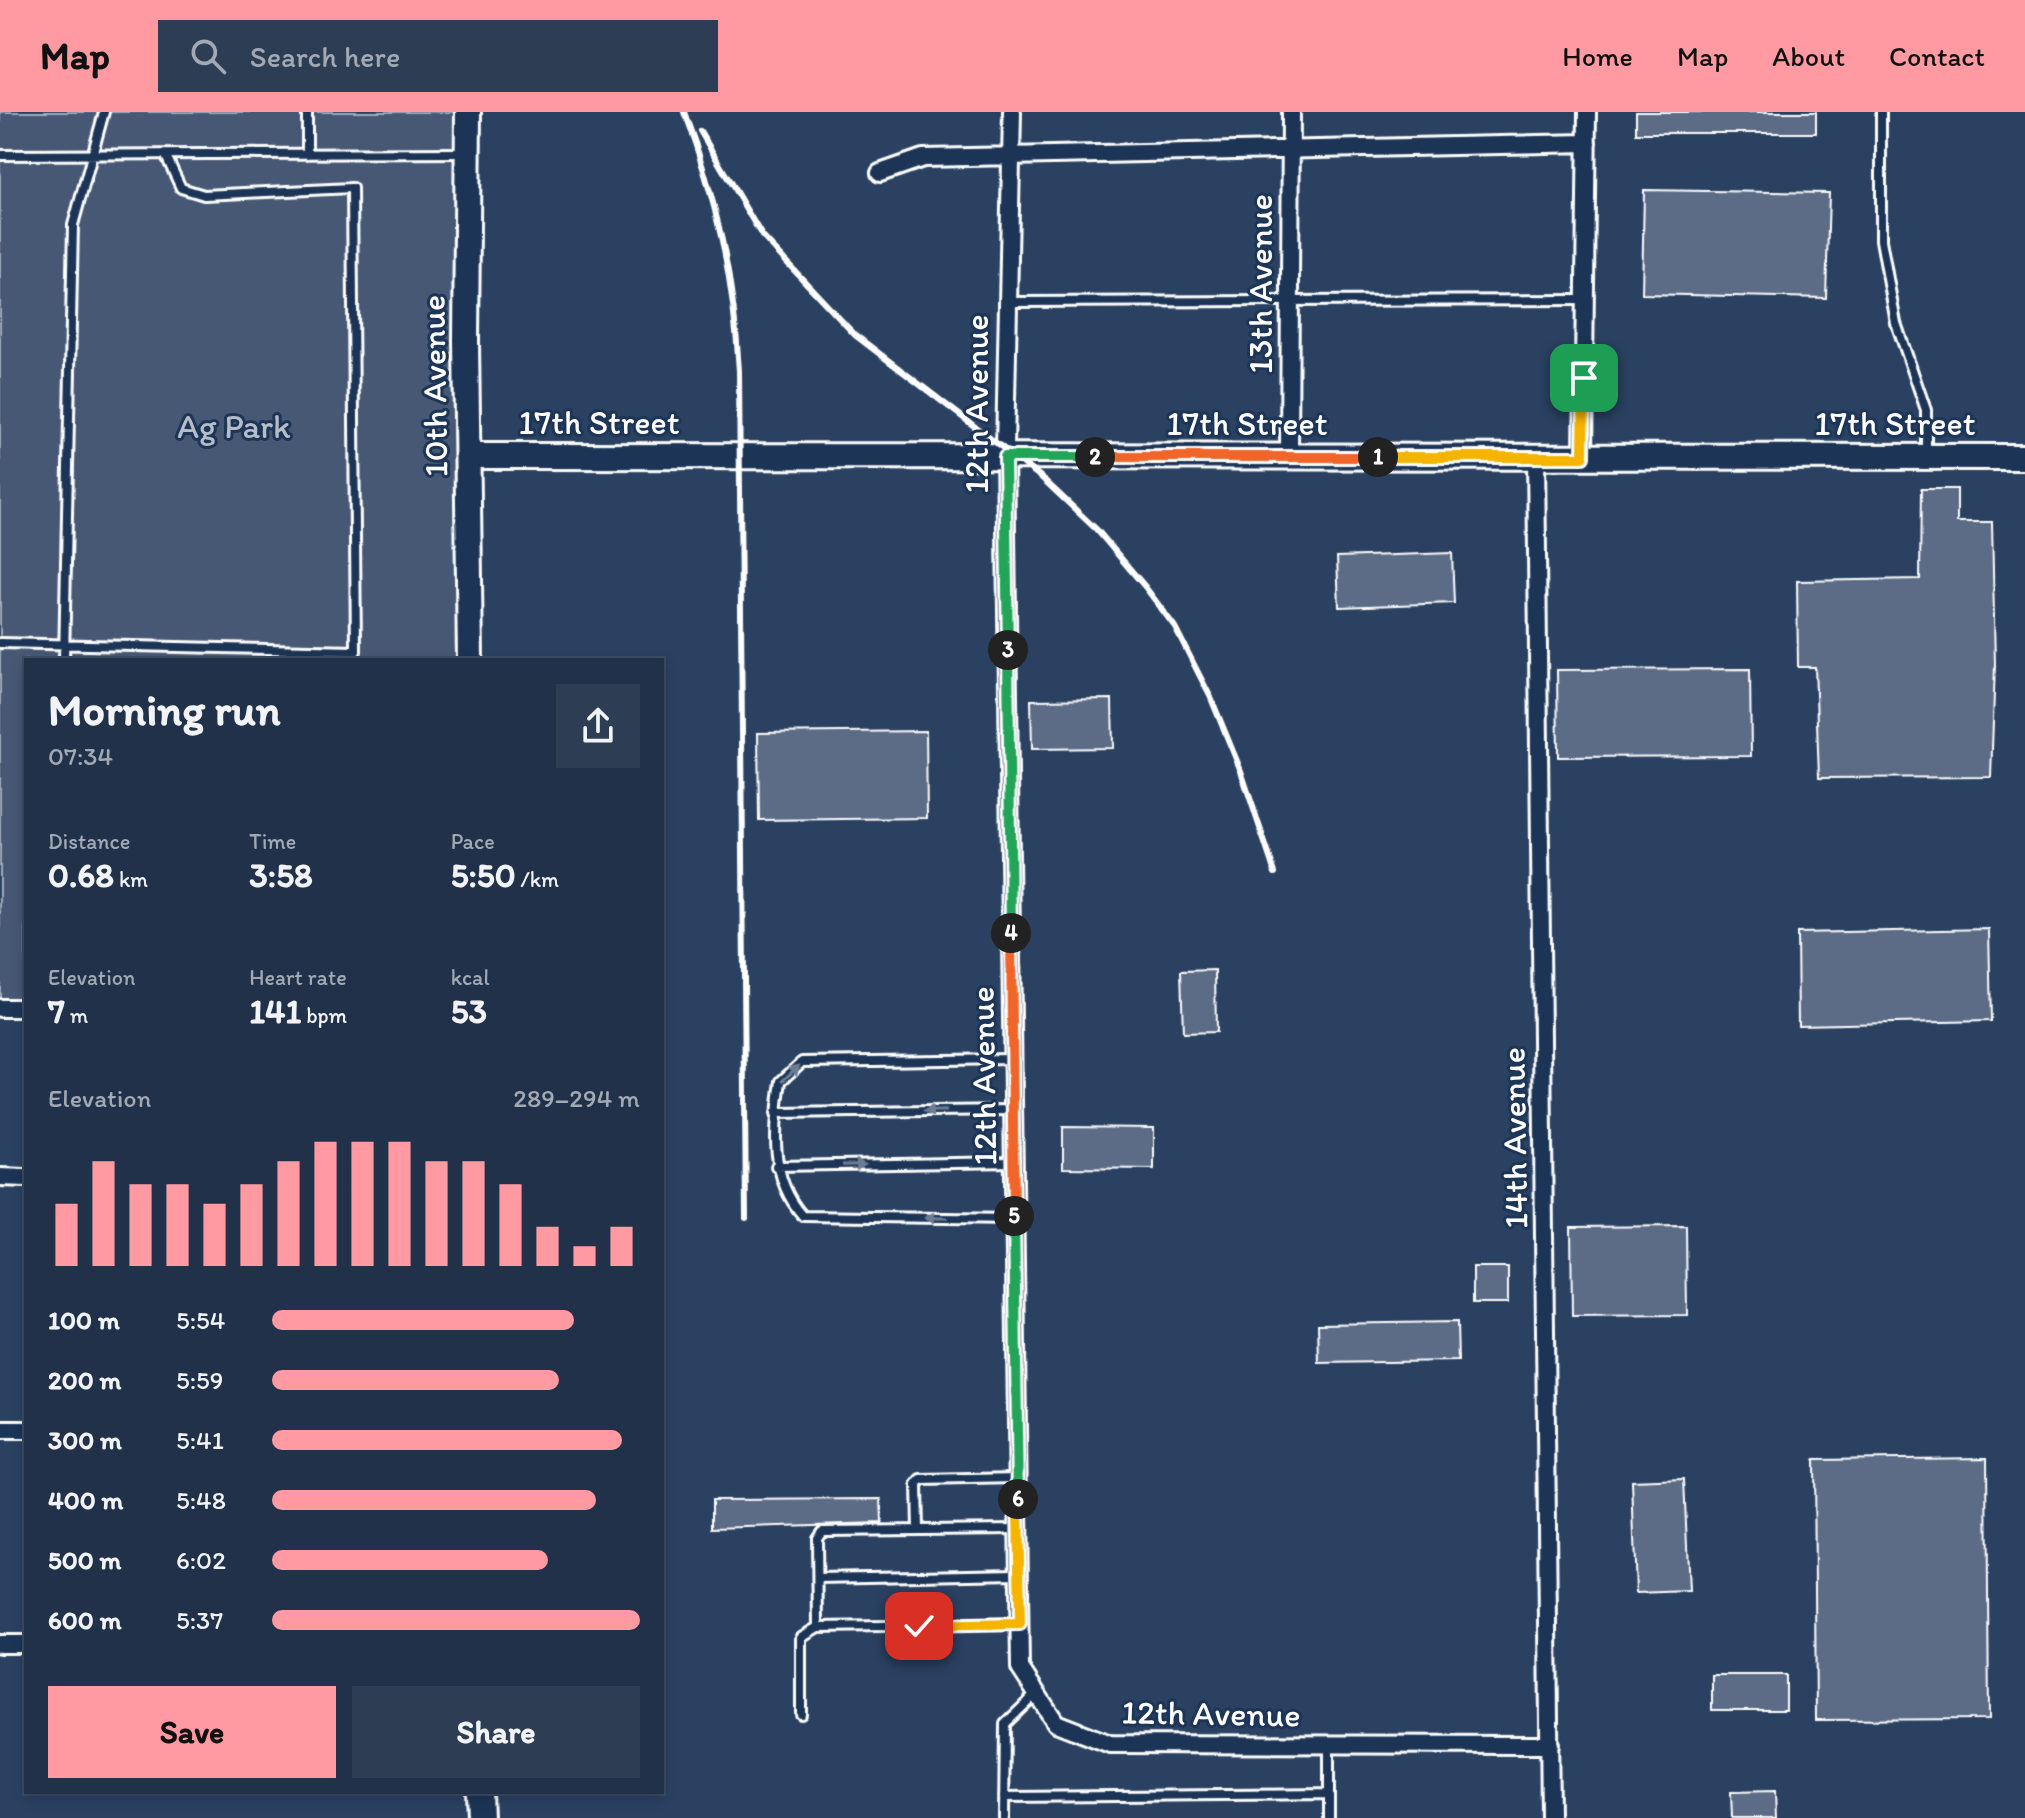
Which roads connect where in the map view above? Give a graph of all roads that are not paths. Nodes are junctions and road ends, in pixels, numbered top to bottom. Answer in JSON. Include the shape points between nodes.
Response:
{"nodes":[{"id":1,"x":104,"y":112,"type":"edge"},
{"id":2,"x":307,"y":112,"type":"edge"},
{"id":3,"x":468,"y":112,"type":"edge"},
{"id":4,"x":1012,"y":112,"type":"edge"},
{"id":5,"x":1291,"y":112,"type":"edge"},
{"id":6,"x":1587,"y":112,"type":"edge"},
{"id":7,"x":1881,"y":112,"type":"edge"},
{"id":8,"x":1587,"y":143,"type":"junction"},
{"id":9,"x":1291,"y":150,"type":"junction"},
{"id":10,"x":468,"y":153,"type":"junction"},
{"id":11,"x":307,"y":154,"type":"junction"},
{"id":12,"x":0,"y":155,"type":"edge"},
{"id":13,"x":92,"y":155,"type":"junction"},
{"id":14,"x":1010,"y":155,"type":"junction"},
{"id":15,"x":166,"y":156,"type":"junction"},
{"id":16,"x":880,"y":173,"type":"dead end"},
{"id":17,"x":1586,"y":300,"type":"junction"},
{"id":18,"x":1291,"y":301,"type":"junction"},
{"id":19,"x":1006,"y":302,"type":"junction"},
{"id":20,"x":469,"y":456,"type":"junction"},
{"id":21,"x":1536,"y":456,"type":"junction"},
{"id":22,"x":1005,"y":457,"type":"junction"},
{"id":23,"x":1289,"y":457,"type":"junction"},
{"id":24,"x":1583,"y":457,"type":"junction"},
{"id":25,"x":1926,"y":457,"type":"junction"},
{"id":26,"x":2025,"y":457,"type":"edge"},
{"id":27,"x":0,"y":643,"type":"edge"},
{"id":28,"x":64,"y":644,"type":"junction"},
{"id":29,"x":64,"y":658,"type":"edge"},
{"id":30,"x":470,"y":658,"type":"edge"},
{"id":31,"x":0,"y":1008,"type":"edge"},
{"id":32,"x":24,"y":1008,"type":"edge"},
{"id":33,"x":1013,"y":1059,"type":"junction"},
{"id":34,"x":1013,"y":1110,"type":"junction"},
{"id":35,"x":776,"y":1113,"type":"junction"},
{"id":36,"x":1014,"y":1162,"type":"junction"},
{"id":37,"x":776,"y":1166,"type":"junction"},
{"id":38,"x":0,"y":1177,"type":"edge"},
{"id":39,"x":24,"y":1178,"type":"edge"},
{"id":40,"x":1014,"y":1219,"type":"junction"},
{"id":41,"x":0,"y":1430,"type":"edge"},
{"id":42,"x":24,"y":1430,"type":"edge"},
{"id":43,"x":1018,"y":1478,"type":"junction"},
{"id":44,"x":1018,"y":1529,"type":"junction"},
{"id":45,"x":918,"y":1530,"type":"junction"},
{"id":46,"x":1019,"y":1574,"type":"junction"},
{"id":47,"x":818,"y":1578,"type":"junction"},
{"id":48,"x":1020,"y":1624,"type":"junction"},
{"id":49,"x":818,"y":1627,"type":"junction"},
{"id":50,"x":0,"y":1644,"type":"edge"},
{"id":51,"x":24,"y":1644,"type":"edge"},
{"id":52,"x":1037,"y":1694,"type":"junction"},
{"id":53,"x":801,"y":1714,"type":"dead end"},
{"id":54,"x":1329,"y":1745,"type":"junction"},
{"id":55,"x":1550,"y":1745,"type":"junction"},
{"id":56,"x":479,"y":1794,"type":"edge"},
{"id":57,"x":1329,"y":1794,"type":"junction"},
{"id":58,"x":1004,"y":1797,"type":"junction"},
{"id":59,"x":480,"y":1818,"type":"edge"},
{"id":60,"x":1004,"y":1818,"type":"edge"},
{"id":61,"x":1329,"y":1818,"type":"edge"},
{"id":62,"x":1550,"y":1818,"type":"edge"}],
"edges":[{"from":1,"to":13,"type":"lane"},
{"from":2,"to":11,"type":"lane"},
{"from":3,"to":10,"type":"main road","name":"10th Avenue"},
{"from":4,"to":14,"type":"street","name":"12th Avenue"},
{"from":5,"to":9,"type":"street","name":"13th Avenue"},
{"from":6,"to":8,"type":"street"},
{"from":7,"to":25,"type":"lane","via":[[1881,240],[1896,323],[1926,410]]},
{"from":8,"to":9,"type":"street"},
{"from":8,"to":17,"type":"street"},
{"from":9,"to":14,"type":"street"},
{"from":9,"to":18,"type":"street","name":"13th Avenue"},
{"from":10,"to":11,"type":"lane"},
{"from":10,"to":20,"type":"main road","name":"10th Avenue"},
{"from":11,"to":15,"type":"lane"},
{"from":12,"to":13,"type":"lane"},
{"from":13,"to":15,"type":"lane"},
{"from":13,"to":28,"type":"lane","via":[[73,225]]},
{"from":14,"to":16,"type":"street","via":[[923,158]]},
{"from":14,"to":19,"type":"street","name":"12th Avenue"},
{"from":15,"to":28,"type":"lane","via":[[181,188],[204,195],[352,188],[356,651]]},
{"from":17,"to":18,"type":"lane"},
{"from":17,"to":24,"type":"street"},
{"from":18,"to":19,"type":"lane"},
{"from":18,"to":23,"type":"street","name":"13th Avenue"},
{"from":19,"to":22,"type":"street","name":"12th Avenue"},
{"from":20,"to":22,"type":"main road","name":"17th Street"},
{"from":20,"to":30,"type":"main road","name":"10th Avenue"},
{"from":21,"to":23,"type":"main road","name":"17th Street"},
{"from":21,"to":24,"type":"main road","name":"17th Street"},
{"from":21,"to":55,"type":"street","name":"14th Avenue"},
{"from":22,"to":23,"type":"main road","name":"17th Street"},
{"from":22,"to":33,"type":"street","name":"12th Avenue"},
{"from":24,"to":25,"type":"main road","name":"17th Street"},
{"from":25,"to":26,"type":"main road","name":"17th Street"},
{"from":27,"to":28,"type":"lane"},
{"from":28,"to":29,"type":"lane"},
{"from":31,"to":32,"type":"street"},
{"from":33,"to":34,"type":"street","name":"12th Avenue"},
{"from":35,"to":33,"type":"lane","one_way":true,"via":[[781,1081],[802,1062]]},
{"from":34,"to":35,"type":"lane","one_way":true},
{"from":34,"to":36,"type":"street","name":"12th Avenue"},
{"from":35,"to":37,"type":"lane"},
{"from":37,"to":36,"type":"lane","one_way":true},
{"from":36,"to":40,"type":"street","name":"12th Avenue"},
{"from":40,"to":37,"type":"lane","one_way":true,"via":[[803,1216]]},
{"from":38,"to":39,"type":"street"},
{"from":40,"to":43,"type":"street","name":"12th Avenue"},
{"from":41,"to":42,"type":"street"},
{"from":43,"to":44,"type":"street","name":"12th Avenue"},
{"from":43,"to":45,"type":"lane","via":[[921,1480]]},
{"from":44,"to":45,"type":"lane"},
{"from":44,"to":46,"type":"street","name":"12th Avenue"},
{"from":45,"to":47,"type":"lane","via":[[822,1531],[817,1538]]},
{"from":46,"to":47,"type":"lane"},
{"from":46,"to":48,"type":"street","name":"12th Avenue"},
{"from":47,"to":49,"type":"lane"},
{"from":48,"to":49,"type":"lane"},
{"from":48,"to":52,"type":"street","name":"12th Avenue","via":[[1020,1668]]},
{"from":49,"to":53,"type":"lane","via":[[801,1637]]},
{"from":50,"to":51,"type":"street"},
{"from":52,"to":54,"type":"street","name":"12th Avenue","via":[[1056,1723],[1110,1744]]},
{"from":52,"to":58,"type":"lane","via":[[1005,1724]]},
{"from":54,"to":55,"type":"street","name":"12th Avenue"},
{"from":54,"to":57,"type":"lane"},
{"from":55,"to":62,"type":"street","name":"14th Avenue"},
{"from":56,"to":59,"type":"main road"},
{"from":57,"to":58,"type":"lane"},
{"from":57,"to":61,"type":"lane"},
{"from":58,"to":60,"type":"lane"}]}
